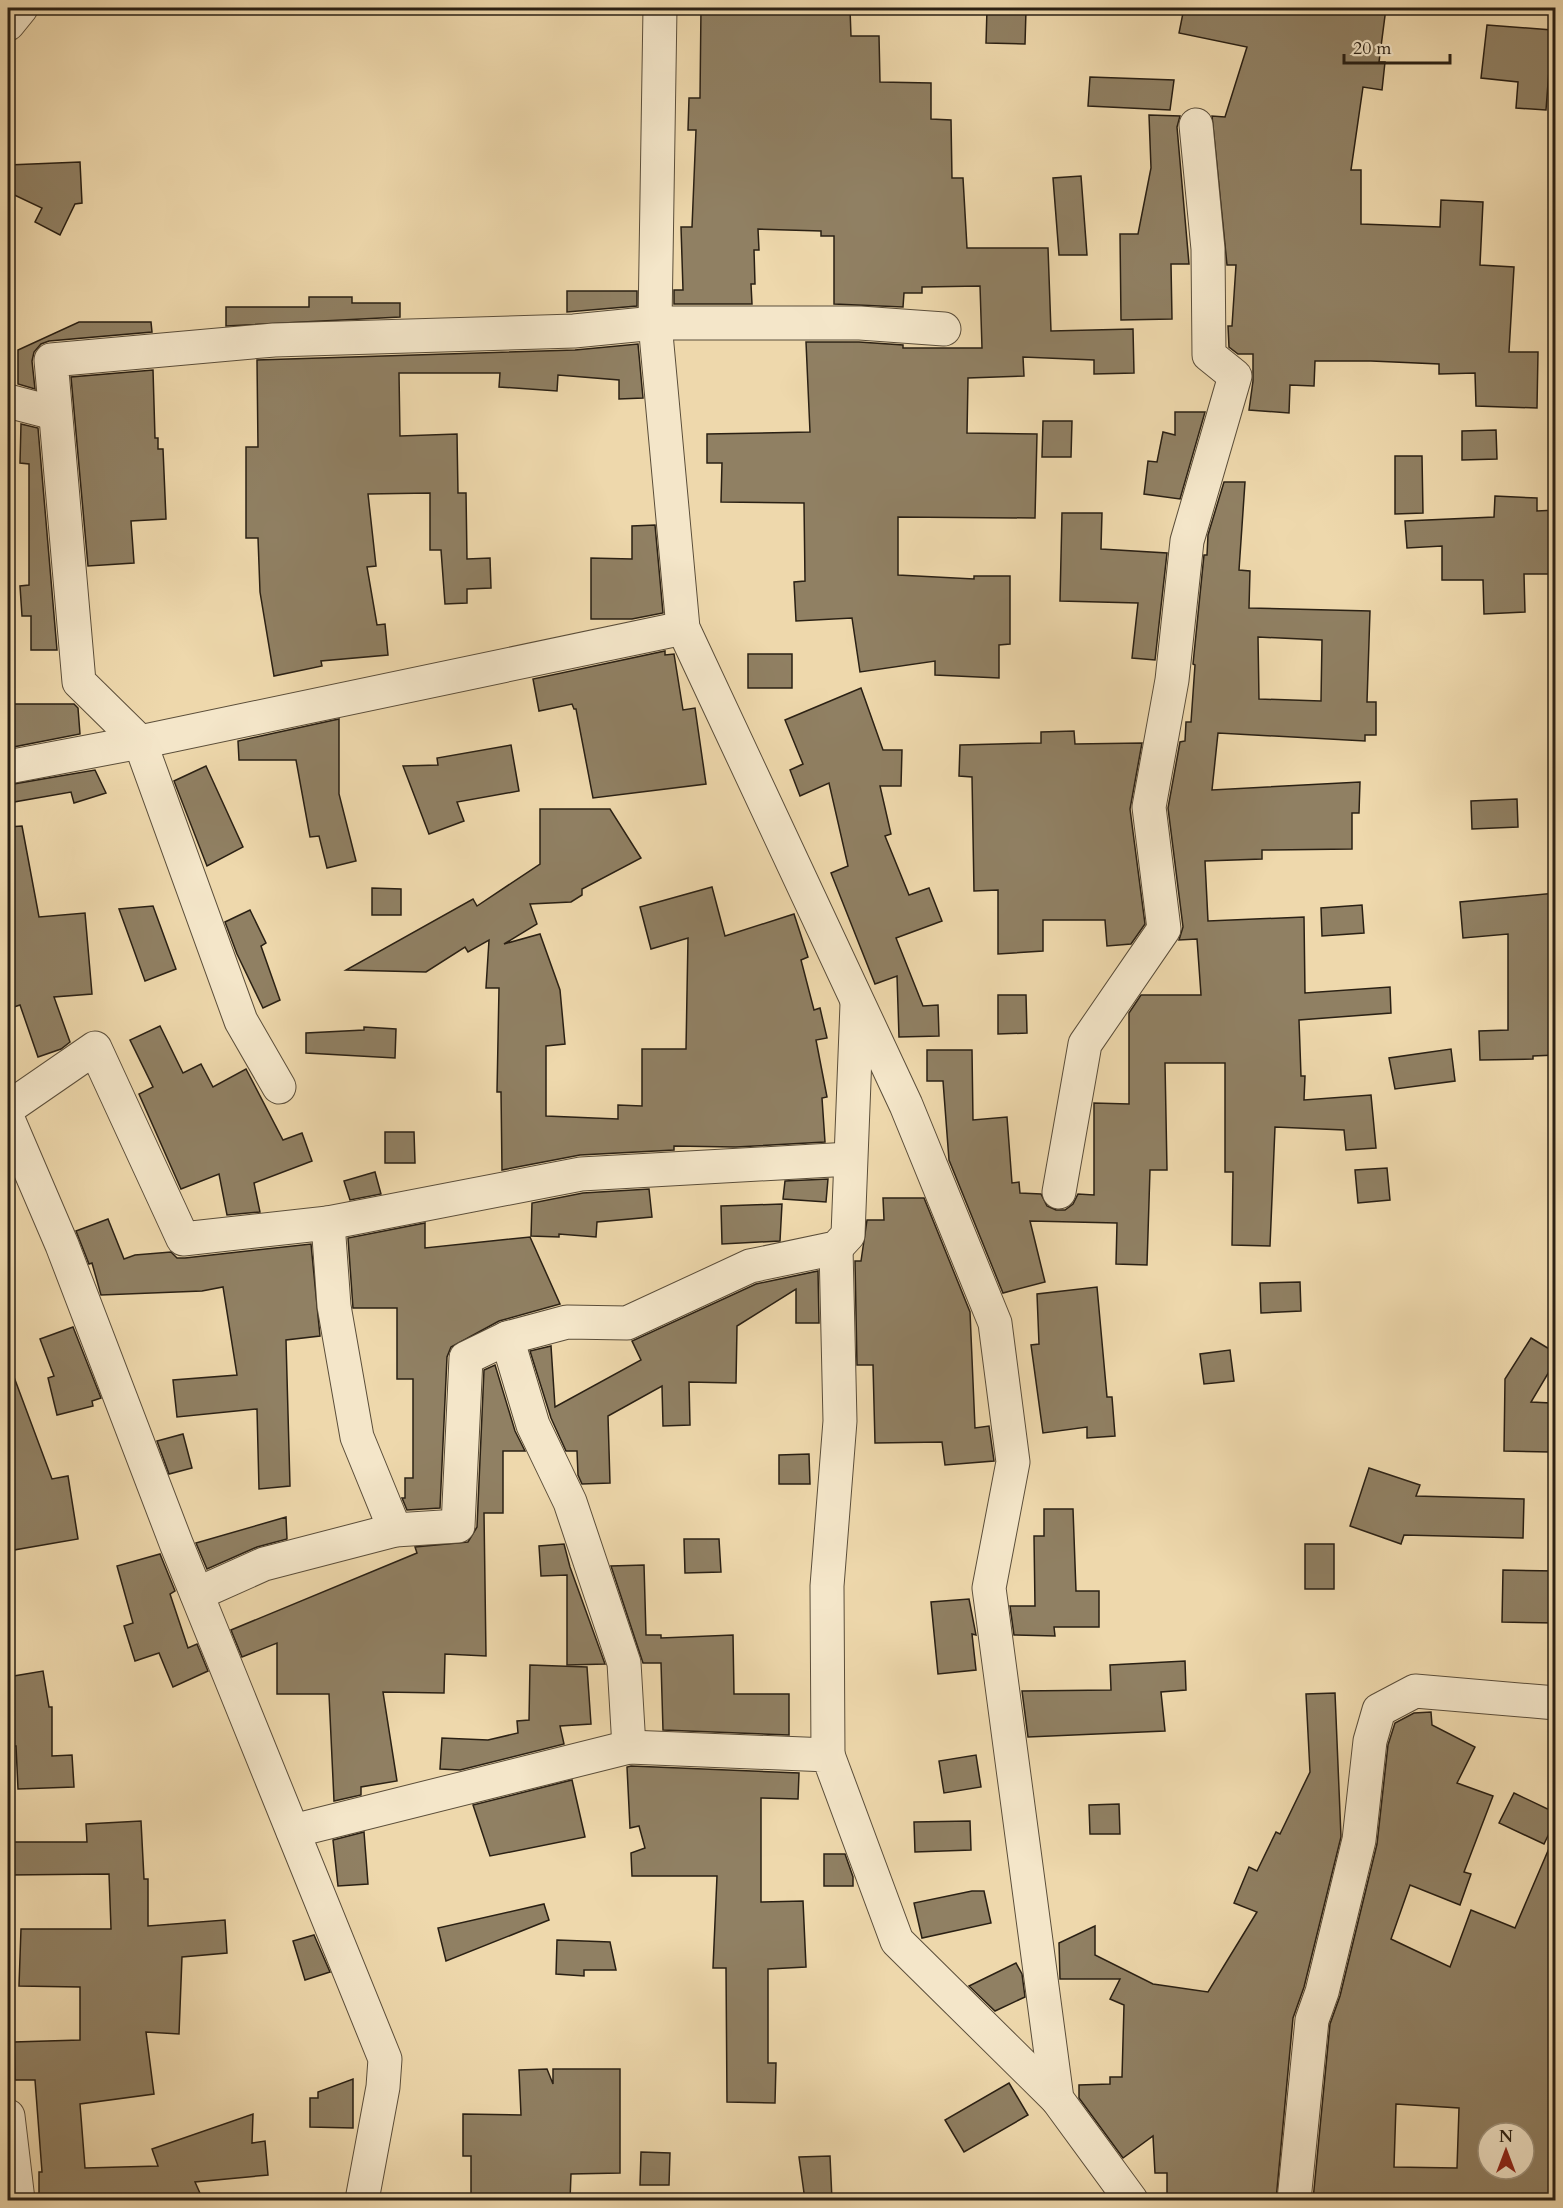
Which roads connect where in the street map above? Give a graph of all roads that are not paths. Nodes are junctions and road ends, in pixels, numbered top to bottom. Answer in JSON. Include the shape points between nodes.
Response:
{"nodes":[{"id":1,"x":21,"y":8,"type":"edge"},
{"id":2,"x":660,"y":8,"type":"edge"},
{"id":3,"x":8,"y":24,"type":"edge"},
{"id":4,"x":1196,"y":125,"type":"dead end"},
{"id":5,"x":655,"y":323,"type":"junction"},
{"id":6,"x":944,"y":329,"type":"dead end"},
{"id":7,"x":8,"y":401,"type":"edge"},
{"id":8,"x":54,"y":413,"type":"junction"},
{"id":9,"x":683,"y":628,"type":"junction"},
{"id":10,"x":140,"y":742,"type":"junction"},
{"id":11,"x":8,"y":767,"type":"edge"},
{"id":12,"x":857,"y":999,"type":"junction"},
{"id":13,"x":279,"y":1087,"type":"dead end"},
{"id":14,"x":8,"y":1108,"type":"edge"},
{"id":15,"x":8,"y":1119,"type":"edge"},
{"id":16,"x":850,"y":1159,"type":"junction"},
{"id":17,"x":1059,"y":1192,"type":"dead end"},
{"id":18,"x":328,"y":1223,"type":"junction"},
{"id":19,"x":836,"y":1248,"type":"junction"},
{"id":20,"x":507,"y":1338,"type":"junction"},
{"id":21,"x":395,"y":1530,"type":"junction"},
{"id":22,"x":197,"y":1594,"type":"junction"},
{"id":23,"x":1556,"y":1702,"type":"edge"},
{"id":24,"x":629,"y":1747,"type":"junction"},
{"id":25,"x":828,"y":1755,"type":"junction"},
{"id":26,"x":293,"y":1831,"type":"junction"},
{"id":27,"x":1057,"y":2099,"type":"junction"},
{"id":28,"x":8,"y":2116,"type":"edge"},
{"id":29,"x":18,"y":2200,"type":"edge"},
{"id":30,"x":362,"y":2200,"type":"edge"},
{"id":31,"x":1131,"y":2200,"type":"edge"},
{"id":32,"x":1294,"y":2200,"type":"edge"}],
"edges":[{"from":1,"to":3,"type":"street"},
{"from":2,"to":5,"type":"street"},
{"from":4,"to":17,"type":"street","via":[[1208,249],[1209,355],[1235,376],[1187,541],[1172,680],[1149,807],[1164,929],[1084,1044]]},
{"from":5,"to":6,"type":"street","via":[[860,323]]},
{"from":5,"to":8,"type":"street","via":[[574,331],[274,340],[51,360]]},
{"from":5,"to":9,"type":"street"},
{"from":7,"to":8,"type":"street"},
{"from":8,"to":10,"type":"street","via":[[79,682]]},
{"from":9,"to":10,"type":"street"},
{"from":9,"to":12,"type":"street"},
{"from":10,"to":11,"type":"street"},
{"from":10,"to":13,"type":"street","via":[[242,1021]]},
{"from":12,"to":16,"type":"street"},
{"from":12,"to":27,"type":"street","via":[[906,1105],[995,1323],[1013,1462],[989,1588]]},
{"from":14,"to":18,"type":"street","via":[[95,1048],[183,1239]]},
{"from":15,"to":22,"type":"street","via":[[62,1245]]},
{"from":16,"to":18,"type":"street","via":[[581,1174]]},
{"from":16,"to":19,"type":"street","via":[[848,1234]]},
{"from":18,"to":21,"type":"street","via":[[334,1306],[357,1437]]},
{"from":19,"to":20,"type":"street","via":[[750,1266],[627,1323],[567,1322]]},
{"from":19,"to":25,"type":"street","via":[[840,1421],[827,1586]]},
{"from":20,"to":21,"type":"street","via":[[466,1358],[458,1526]]},
{"from":20,"to":24,"type":"street","via":[[533,1425],[570,1502],[624,1662]]},
{"from":21,"to":22,"type":"street","via":[[264,1564]]},
{"from":22,"to":26,"type":"street"},
{"from":23,"to":32,"type":"street","via":[[1415,1691],[1379,1710],[1370,1741],[1359,1839],[1322,1992],[1311,2020]]},
{"from":24,"to":25,"type":"street"},
{"from":24,"to":26,"type":"street"},
{"from":25,"to":27,"type":"street","via":[[897,1941]]},
{"from":26,"to":30,"type":"street","via":[[385,2059]]},
{"from":27,"to":31,"type":"street"},
{"from":28,"to":29,"type":"street"}]}
